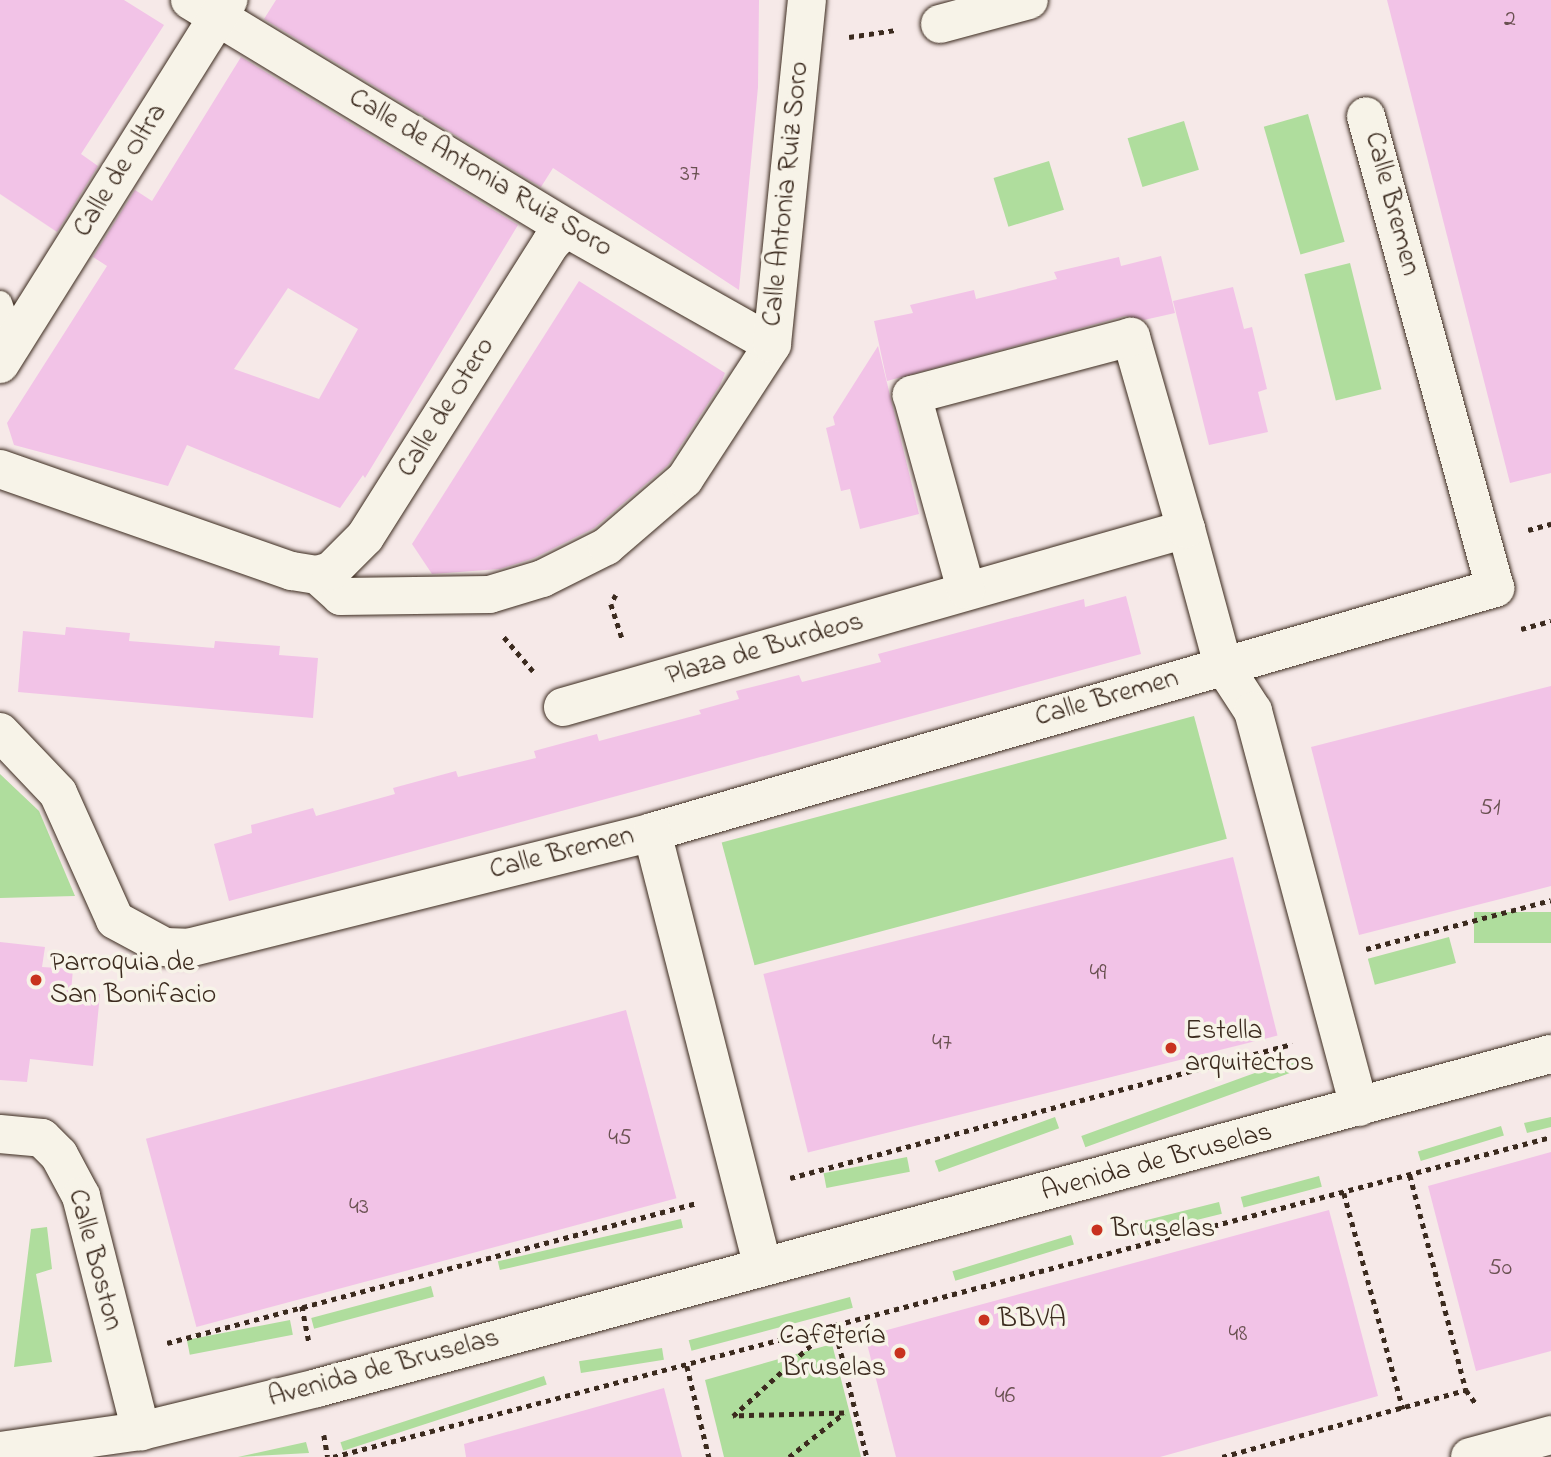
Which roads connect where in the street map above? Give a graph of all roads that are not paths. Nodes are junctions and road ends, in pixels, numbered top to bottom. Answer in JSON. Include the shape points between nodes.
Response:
{"nodes":[{"id":1,"x":807,"y":0,"type":"edge"},
{"id":2,"x":1029,"y":0,"type":"edge"},
{"id":3,"x":212,"y":6,"type":"edge"},
{"id":4,"x":940,"y":24,"type":"road end"},
{"id":5,"x":1366,"y":116,"type":"dead end"},
{"id":6,"x":566,"y":228,"type":"junction"},
{"id":7,"x":0,"y":303,"type":"edge"},
{"id":8,"x":772,"y":344,"type":"junction"},
{"id":9,"x":7,"y":353,"type":"edge"},
{"id":10,"x":0,"y":469,"type":"edge"},
{"id":11,"x":1186,"y":529,"type":"junction"},
{"id":12,"x":317,"y":575,"type":"junction"},
{"id":13,"x":966,"y":590,"type":"junction"},
{"id":14,"x":1223,"y":665,"type":"junction"},
{"id":15,"x":563,"y":707,"type":"dead end"},
{"id":16,"x":0,"y":732,"type":"edge"},
{"id":17,"x":652,"y":832,"type":"junction"},
{"id":18,"x":1551,"y":1054,"type":"edge"},
{"id":19,"x":1359,"y":1107,"type":"junction"},
{"id":20,"x":0,"y":1133,"type":"edge"},
{"id":21,"x":763,"y":1266,"type":"junction"},
{"id":22,"x":141,"y":1431,"type":"junction"},
{"id":23,"x":1551,"y":1436,"type":"edge"},
{"id":24,"x":74,"y":1449,"type":"edge"},
{"id":25,"x":0,"y":1451,"type":"edge"},
{"id":26,"x":1470,"y":1457,"type":"edge"}],
"edges":[{"from":1,"to":8,"type":"street","name":"Calle Antonia Ruiz Soro"},
{"from":2,"to":4,"type":"street"},
{"from":3,"to":6,"type":"street","name":"Calle de Antonia Ruiz Soro"},
{"from":3,"to":9,"type":"street","name":"Calle de Oltra"},
{"from":5,"to":14,"type":"street","name":"Calle Bremen","via":[[1495,588]]},
{"from":6,"to":8,"type":"street","name":"Calle de Antonia Ruiz Soro"},
{"from":6,"to":12,"type":"street","name":"Calle de Otero","via":[[551,243],[365,537],[346,560]]},
{"from":7,"to":9,"type":"lane"},
{"from":8,"to":12,"type":"street","via":[[684,479],[606,546],[542,578],[489,594],[340,596]]},
{"from":10,"to":12,"type":"street","via":[[292,571]]},
{"from":11,"to":13,"type":"street","name":"Plaza de Burdeos"},
{"from":11,"to":13,"type":"street","via":[[1132,337],[912,395]]},
{"from":11,"to":14,"type":"street"},
{"from":13,"to":15,"type":"street","name":"Plaza de Burdeos"},
{"from":14,"to":17,"type":"street","name":"Calle Bremen"},
{"from":14,"to":19,"type":"street","via":[[1253,711]]},
{"from":16,"to":17,"type":"street","name":"Calle Bremen","via":[[63,801],[116,920],[165,947],[188,948]]},
{"from":17,"to":21,"type":"street"},
{"from":18,"to":19,"type":"street","name":"Avenida de Bruselas"},
{"from":19,"to":21,"type":"street","name":"Avenida de Bruselas"},
{"from":20,"to":22,"type":"street","name":"Calle Boston","via":[[42,1138],[60,1155],[81,1196]]},
{"from":21,"to":22,"type":"street","name":"Avenida de Bruselas"},
{"from":22,"to":24,"type":"street","name":"Avenida de Bruselas"},
{"from":23,"to":26,"type":"street"},
{"from":24,"to":25,"type":"street","name":"Avenida de Bruselas"}]}
